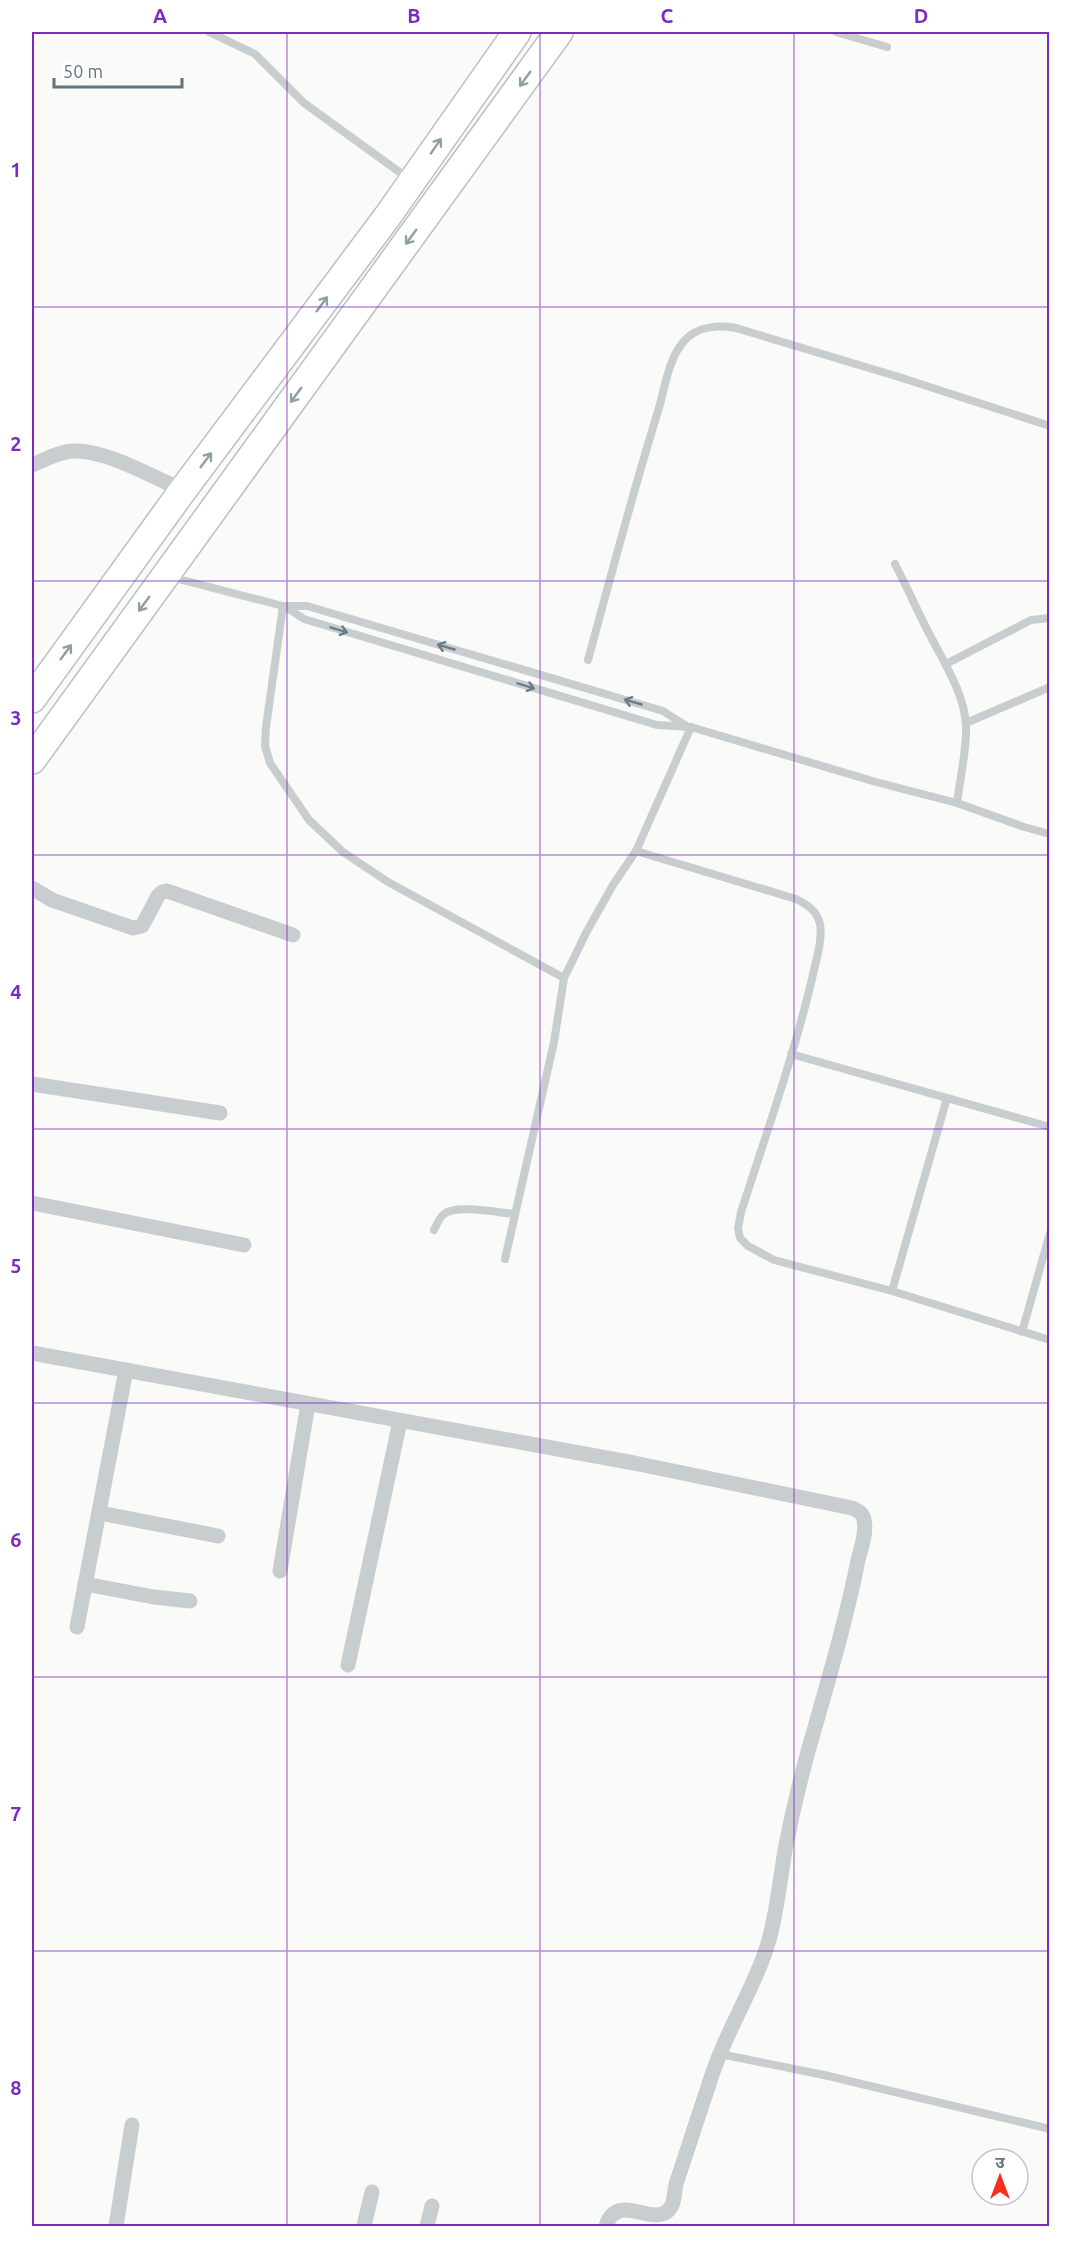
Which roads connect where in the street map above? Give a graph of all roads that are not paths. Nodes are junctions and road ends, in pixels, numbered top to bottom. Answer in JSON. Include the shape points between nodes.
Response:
{"nodes":[{"id":1,"x":209,"y":32,"type":"edge"},
{"id":2,"x":517,"y":32,"type":"edge"},
{"id":3,"x":559,"y":32,"type":"edge"},
{"id":4,"x":836,"y":32,"type":"edge"},
{"id":5,"x":887,"y":47,"type":"dead end"},
{"id":6,"x":412,"y":181,"type":"junction"},
{"id":7,"x":1050,"y":426,"type":"edge"},
{"id":8,"x":32,"y":465,"type":"edge"},
{"id":9,"x":183,"y":490,"type":"junction"},
{"id":10,"x":896,"y":564,"type":"dead end"},
{"id":11,"x":165,"y":576,"type":"junction"},
{"id":12,"x":285,"y":607,"type":"junction"},
{"id":13,"x":1050,"y":618,"type":"edge"},
{"id":14,"x":588,"y":660,"type":"dead end"},
{"id":15,"x":946,"y":664,"type":"junction"},
{"id":16,"x":1050,"y":687,"type":"edge"},
{"id":17,"x":32,"y":699,"type":"edge"},
{"id":18,"x":966,"y":723,"type":"junction"},
{"id":19,"x":688,"y":726,"type":"junction"},
{"id":20,"x":32,"y":760,"type":"edge"},
{"id":21,"x":957,"y":803,"type":"junction"},
{"id":22,"x":1050,"y":834,"type":"edge"},
{"id":23,"x":636,"y":851,"type":"junction"},
{"id":24,"x":32,"y":888,"type":"edge"},
{"id":25,"x":292,"y":935,"type":"dead end"},
{"id":26,"x":564,"y":978,"type":"junction"},
{"id":27,"x":791,"y":1054,"type":"junction"},
{"id":28,"x":32,"y":1084,"type":"edge"},
{"id":29,"x":946,"y":1098,"type":"junction"},
{"id":30,"x":220,"y":1113,"type":"dead end"},
{"id":31,"x":1050,"y":1127,"type":"edge"},
{"id":32,"x":32,"y":1203,"type":"edge"},
{"id":33,"x":515,"y":1214,"type":"junction"},
{"id":34,"x":434,"y":1230,"type":"dead end"},
{"id":35,"x":1050,"y":1233,"type":"edge"},
{"id":36,"x":244,"y":1245,"type":"dead end"},
{"id":37,"x":505,"y":1258,"type":"dead end"},
{"id":38,"x":892,"y":1291,"type":"junction"},
{"id":39,"x":1022,"y":1332,"type":"junction"},
{"id":40,"x":1050,"y":1341,"type":"edge"},
{"id":41,"x":32,"y":1353,"type":"edge"},
{"id":42,"x":126,"y":1370,"type":"junction"},
{"id":43,"x":308,"y":1404,"type":"junction"},
{"id":44,"x":400,"y":1421,"type":"junction"},
{"id":45,"x":99,"y":1514,"type":"junction"},
{"id":46,"x":218,"y":1536,"type":"dead end"},
{"id":47,"x":280,"y":1571,"type":"dead end"},
{"id":48,"x":85,"y":1584,"type":"junction"},
{"id":49,"x":190,"y":1601,"type":"dead end"},
{"id":50,"x":77,"y":1627,"type":"dead end"},
{"id":51,"x":348,"y":1665,"type":"dead end"},
{"id":52,"x":720,"y":2054,"type":"junction"},
{"id":53,"x":132,"y":2125,"type":"dead end"},
{"id":54,"x":1050,"y":2130,"type":"edge"},
{"id":55,"x":372,"y":2192,"type":"dead end"},
{"id":56,"x":432,"y":2206,"type":"dead end"},
{"id":57,"x":116,"y":2226,"type":"edge"},
{"id":58,"x":364,"y":2226,"type":"edge"},
{"id":59,"x":427,"y":2226,"type":"edge"},
{"id":60,"x":606,"y":2226,"type":"edge"}],
"edges":[{"from":1,"to":6,"type":"lane","via":[[255,54],[321,117]]},
{"from":6,"to":2,"type":"highway","one_way":true},
{"from":3,"to":11,"type":"highway","one_way":true},
{"from":4,"to":5,"type":"lane"},
{"from":9,"to":6,"type":"highway","one_way":true},
{"from":7,"to":14,"type":"lane","via":[[736,328],[702,329],[686,339],[676,353]]},
{"from":8,"to":9,"type":"street","via":[[70,451],[89,452]]},
{"from":17,"to":9,"type":"highway","one_way":true},
{"from":10,"to":15,"type":"lane"},
{"from":11,"to":12,"type":"lane"},
{"from":11,"to":20,"type":"highway","one_way":true},
{"from":12,"to":19,"type":"lane","one_way":true,"via":[[304,619],[657,725]]},
{"from":19,"to":12,"type":"lane","one_way":true,"via":[[663,711],[640,704],[307,606]]},
{"from":12,"to":26,"type":"lane","via":[[265,746],[270,763],[309,820],[343,852],[388,882]]},
{"from":13,"to":15,"type":"lane","via":[[1031,620]]},
{"from":15,"to":18,"type":"lane"},
{"from":16,"to":18,"type":"lane"},
{"from":18,"to":21,"type":"lane"},
{"from":19,"to":21,"type":"lane"},
{"from":19,"to":23,"type":"lane"},
{"from":21,"to":22,"type":"lane"},
{"from":23,"to":26,"type":"lane"},
{"from":23,"to":27,"type":"lane","via":[[796,899],[817,913],[821,927],[818,953]]},
{"from":24,"to":25,"type":"street","via":[[52,900],[133,928],[142,926],[158,896],[167,891]]},
{"from":26,"to":33,"type":"lane","via":[[554,1042]]},
{"from":27,"to":29,"type":"lane"},
{"from":27,"to":38,"type":"lane","via":[[741,1212],[740,1238],[774,1260]]},
{"from":28,"to":30,"type":"street"},
{"from":29,"to":31,"type":"lane"},
{"from":29,"to":38,"type":"lane"},
{"from":32,"to":36,"type":"street"},
{"from":33,"to":34,"type":"lane","via":[[456,1210],[446,1212]]},
{"from":33,"to":37,"type":"lane"},
{"from":35,"to":39,"type":"lane"},
{"from":38,"to":39,"type":"lane"},
{"from":39,"to":40,"type":"lane"},
{"from":41,"to":42,"type":"street"},
{"from":42,"to":43,"type":"street"},
{"from":42,"to":45,"type":"street"},
{"from":43,"to":44,"type":"street"},
{"from":43,"to":47,"type":"street"},
{"from":44,"to":51,"type":"street"},
{"from":44,"to":52,"type":"street","via":[[634,1463],[862,1513],[864,1533],[850,1598],[806,1757],[769,1939],[754,1983]]},
{"from":45,"to":46,"type":"street"},
{"from":45,"to":48,"type":"street"},
{"from":48,"to":49,"type":"street"},
{"from":48,"to":50,"type":"street"},
{"from":52,"to":54,"type":"lane"},
{"from":52,"to":60,"type":"street","via":[[676,2182],[672,2206],[658,2214],[615,2211]]},
{"from":53,"to":57,"type":"street"},
{"from":55,"to":58,"type":"street"},
{"from":56,"to":59,"type":"street"}]}
